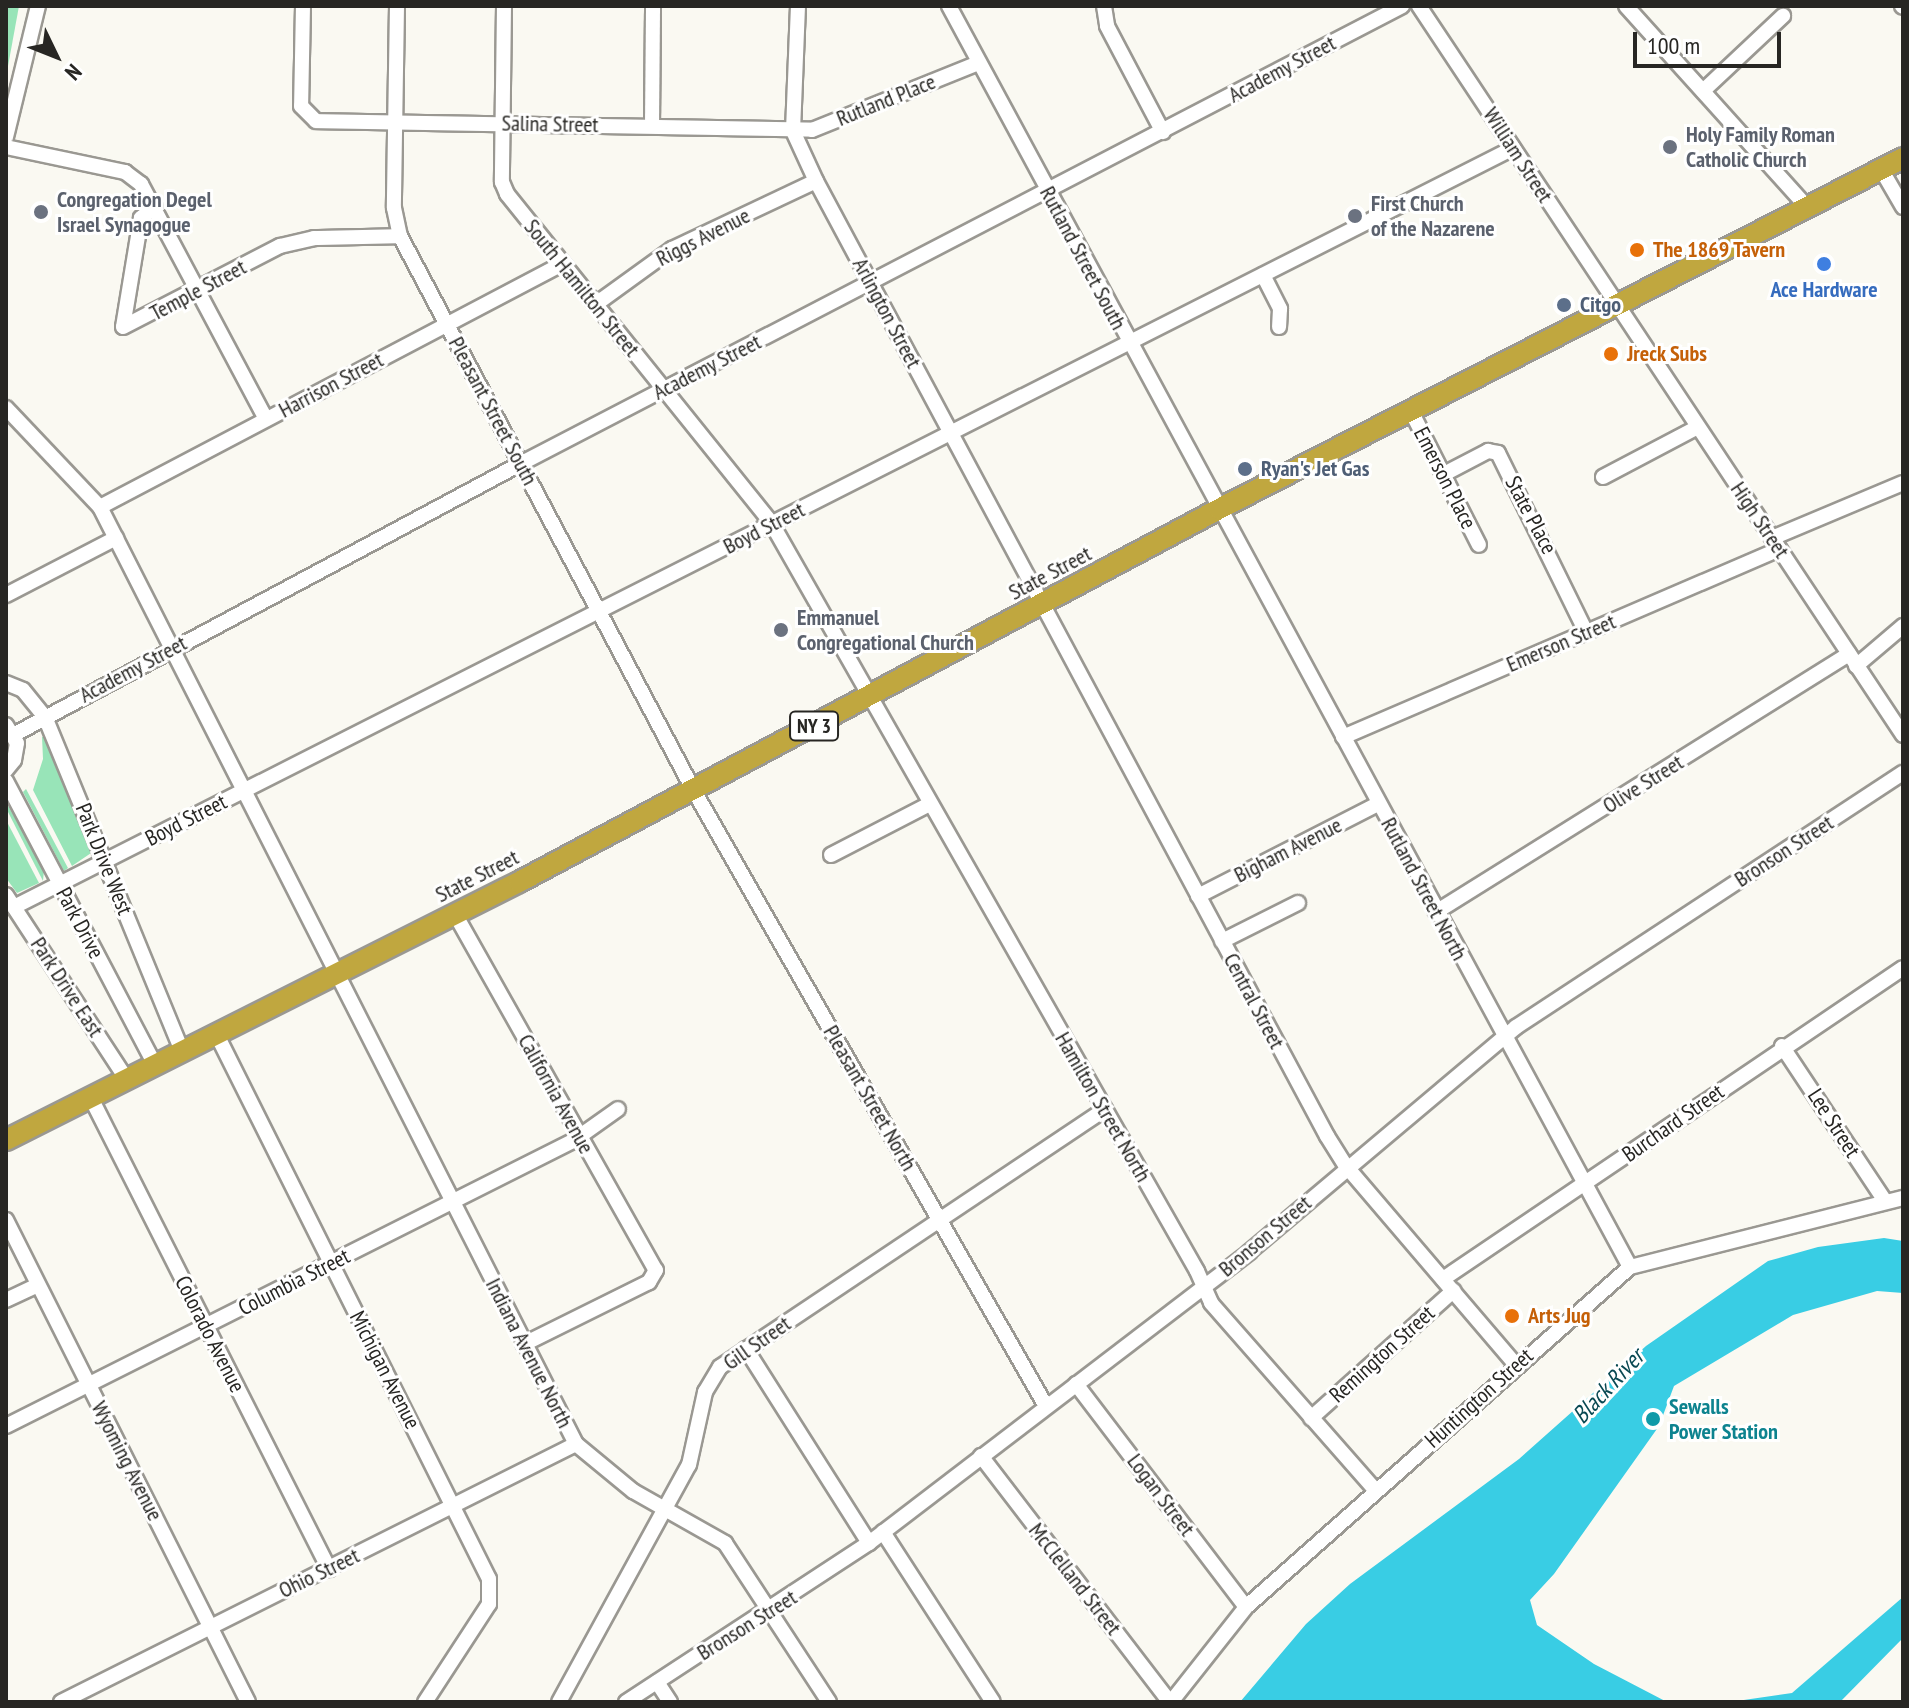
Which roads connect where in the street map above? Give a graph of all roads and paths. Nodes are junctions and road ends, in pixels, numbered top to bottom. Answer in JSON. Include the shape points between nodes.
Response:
{"nodes":[{"id":1,"x":38,"y":6,"type":"edge"},
{"id":2,"x":303,"y":6,"type":"edge"},
{"id":3,"x":397,"y":6,"type":"edge"},
{"id":4,"x":504,"y":6,"type":"edge"},
{"id":5,"x":653,"y":6,"type":"edge"},
{"id":6,"x":798,"y":6,"type":"edge"},
{"id":7,"x":949,"y":6,"type":"edge"},
{"id":8,"x":1104,"y":6,"type":"edge"},
{"id":9,"x":1402,"y":6,"type":"edge"},
{"id":10,"x":1419,"y":6,"type":"edge"},
{"id":11,"x":1626,"y":6,"type":"edge"},
{"id":12,"x":1783,"y":16,"type":"dead end"},
{"id":13,"x":979,"y":63,"type":"junction"},
{"id":14,"x":1703,"y":91,"type":"junction"},
{"id":15,"x":395,"y":121,"type":"junction"},
{"id":16,"x":501,"y":124,"type":"junction"},
{"id":17,"x":652,"y":125,"type":"junction"},
{"id":18,"x":793,"y":131,"type":"junction"},
{"id":19,"x":1163,"y":132,"type":"junction"},
{"id":20,"x":6,"y":137,"type":"edge"},
{"id":21,"x":6,"y":147,"type":"edge"},
{"id":22,"x":1513,"y":148,"type":"junction"},
{"id":23,"x":1903,"y":158,"type":"edge"},
{"id":24,"x":1881,"y":169,"type":"junction"},
{"id":25,"x":816,"y":181,"type":"junction"},
{"id":26,"x":1046,"y":191,"type":"junction"},
{"id":27,"x":155,"y":207,"type":"junction"},
{"id":28,"x":1807,"y":207,"type":"junction"},
{"id":29,"x":1903,"y":207,"type":"edge"},
{"id":30,"x":400,"y":236,"type":"junction"},
{"id":31,"x":562,"y":264,"type":"junction"},
{"id":32,"x":1263,"y":275,"type":"junction"},
{"id":33,"x":871,"y":282,"type":"junction"},
{"id":34,"x":198,"y":289,"type":"junction"},
{"id":35,"x":596,"y":304,"type":"junction"},
{"id":36,"x":1617,"y":304,"type":"junction"},
{"id":37,"x":447,"y":324,"type":"junction"},
{"id":38,"x":1279,"y":327,"type":"dead end"},
{"id":39,"x":1129,"y":344,"type":"junction"},
{"id":40,"x":664,"y":389,"type":"junction"},
{"id":41,"x":6,"y":408,"type":"edge"},
{"id":42,"x":1411,"y":411,"type":"junction"},
{"id":43,"x":266,"y":419,"type":"junction"},
{"id":44,"x":1698,"y":427,"type":"junction"},
{"id":45,"x":950,"y":433,"type":"junction"},
{"id":46,"x":520,"y":464,"type":"junction"},
{"id":47,"x":1444,"y":474,"type":"junction"},
{"id":48,"x":1603,"y":477,"type":"dead end"},
{"id":49,"x":1903,"y":483,"type":"edge"},
{"id":50,"x":100,"y":507,"type":"junction"},
{"id":51,"x":1219,"y":509,"type":"junction"},
{"id":52,"x":772,"y":524,"type":"junction"},
{"id":53,"x":116,"y":538,"type":"junction"},
{"id":54,"x":1776,"y":544,"type":"junction"},
{"id":55,"x":1479,"y":545,"type":"dead end"},
{"id":56,"x":6,"y":595,"type":"edge"},
{"id":57,"x":1041,"y":605,"type":"junction"},
{"id":58,"x":599,"y":611,"type":"junction"},
{"id":59,"x":1903,"y":626,"type":"edge"},
{"id":60,"x":1586,"y":632,"type":"junction"},
{"id":61,"x":173,"y":647,"type":"junction"},
{"id":62,"x":1852,"y":660,"type":"junction"},
{"id":63,"x":6,"y":683,"type":"edge"},
{"id":64,"x":870,"y":696,"type":"junction"},
{"id":65,"x":45,"y":717,"type":"junction"},
{"id":66,"x":10,"y":729,"type":"edge"},
{"id":67,"x":1903,"y":735,"type":"edge"},
{"id":68,"x":1343,"y":737,"type":"junction"},
{"id":69,"x":6,"y":770,"type":"edge"},
{"id":70,"x":1903,"y":773,"type":"edge"},
{"id":71,"x":6,"y":781,"type":"edge"},
{"id":72,"x":245,"y":791,"type":"junction"},
{"id":73,"x":694,"y":791,"type":"junction"},
{"id":74,"x":930,"y":804,"type":"junction"},
{"id":75,"x":1378,"y":804,"type":"junction"},
{"id":76,"x":831,"y":855,"type":"dead end"},
{"id":77,"x":105,"y":861,"type":"junction"},
{"id":78,"x":59,"y":884,"type":"junction"},
{"id":79,"x":1198,"y":896,"type":"junction"},
{"id":80,"x":10,"y":901,"type":"edge"},
{"id":81,"x":1298,"y":903,"type":"dead end"},
{"id":82,"x":1436,"y":912,"type":"junction"},
{"id":83,"x":455,"y":914,"type":"junction"},
{"id":84,"x":1222,"y":941,"type":"junction"},
{"id":85,"x":1903,"y":968,"type":"edge"},
{"id":86,"x":336,"y":974,"type":"junction"},
{"id":87,"x":216,"y":1033,"type":"junction"},
{"id":88,"x":1505,"y":1039,"type":"junction"},
{"id":89,"x":1782,"y":1046,"type":"junction"},
{"id":90,"x":182,"y":1051,"type":"junction"},
{"id":91,"x":155,"y":1065,"type":"junction"},
{"id":92,"x":127,"y":1080,"type":"junction"},
{"id":93,"x":91,"y":1098,"type":"junction"},
{"id":94,"x":618,"y":1109,"type":"dead end"},
{"id":95,"x":1105,"y":1109,"type":"junction"},
{"id":96,"x":580,"y":1135,"type":"junction"},
{"id":97,"x":6,"y":1140,"type":"edge"},
{"id":98,"x":1346,"y":1166,"type":"junction"},
{"id":99,"x":1584,"y":1183,"type":"junction"},
{"id":100,"x":1903,"y":1198,"type":"edge"},
{"id":101,"x":1885,"y":1201,"type":"junction"},
{"id":102,"x":453,"y":1203,"type":"junction"},
{"id":103,"x":939,"y":1219,"type":"junction"},
{"id":104,"x":6,"y":1220,"type":"edge"},
{"id":105,"x":331,"y":1263,"type":"junction"},
{"id":106,"x":1630,"y":1267,"type":"junction"},
{"id":107,"x":38,"y":1285,"type":"junction"},
{"id":108,"x":1448,"y":1285,"type":"junction"},
{"id":109,"x":1203,"y":1288,"type":"junction"},
{"id":110,"x":6,"y":1300,"type":"edge"},
{"id":111,"x":206,"y":1326,"type":"junction"},
{"id":112,"x":524,"y":1344,"type":"junction"},
{"id":113,"x":746,"y":1349,"type":"junction"},
{"id":114,"x":1516,"y":1365,"type":"junction"},
{"id":115,"x":1076,"y":1384,"type":"junction"},
{"id":116,"x":88,"y":1385,"type":"junction"},
{"id":117,"x":1046,"y":1406,"type":"junction"},
{"id":118,"x":1311,"y":1418,"type":"junction"},
{"id":119,"x":6,"y":1426,"type":"edge"},
{"id":120,"x":576,"y":1444,"type":"junction"},
{"id":121,"x":981,"y":1456,"type":"junction"},
{"id":122,"x":1375,"y":1490,"type":"junction"},
{"id":123,"x":453,"y":1505,"type":"junction"},
{"id":124,"x":663,"y":1509,"type":"junction"},
{"id":125,"x":883,"y":1532,"type":"junction"},
{"id":126,"x":869,"y":1543,"type":"junction"},
{"id":127,"x":329,"y":1569,"type":"junction"},
{"id":128,"x":1246,"y":1607,"type":"junction"},
{"id":129,"x":772,"y":1610,"type":"junction"},
{"id":130,"x":210,"y":1626,"type":"junction"},
{"id":131,"x":657,"y":1682,"type":"junction"},
{"id":132,"x":61,"y":1702,"type":"edge"},
{"id":133,"x":248,"y":1702,"type":"edge"},
{"id":134,"x":425,"y":1702,"type":"edge"},
{"id":135,"x":559,"y":1702,"type":"edge"},
{"id":136,"x":626,"y":1702,"type":"edge"},
{"id":137,"x":670,"y":1702,"type":"edge"},
{"id":138,"x":829,"y":1702,"type":"edge"},
{"id":139,"x":993,"y":1702,"type":"edge"},
{"id":140,"x":1170,"y":1702,"type":"edge"}],
"edges":[{"from":1,"to":20,"type":"street"},
{"from":2,"to":15,"type":"street","name":"Salina Street","via":[[301,106],[307,117]]},
{"from":3,"to":15,"type":"street","name":"Pleasant Street South"},
{"from":4,"to":16,"type":"street","name":"South Hamilton Street"},
{"from":5,"to":17,"type":"street"},
{"from":6,"to":18,"type":"street","name":"Arlington Street"},
{"from":7,"to":13,"type":"street","name":"Rutland Street South"},
{"from":8,"to":19,"type":"street","via":[[1107,26]]},
{"from":9,"to":19,"type":"street","name":"Academy Street"},
{"from":10,"to":22,"type":"street","name":"William Street"},
{"from":11,"to":14,"type":"street"},
{"from":12,"to":14,"type":"street"},
{"from":13,"to":18,"type":"street","name":"Rutland Place","via":[[812,130]]},
{"from":13,"to":26,"type":"street","name":"Rutland Street South"},
{"from":14,"to":28,"type":"street"},
{"from":15,"to":16,"type":"street","name":"Salina Street"},
{"from":15,"to":30,"type":"street","name":"Pleasant Street South","via":[[394,208]]},
{"from":16,"to":17,"type":"street","name":"Salina Street"},
{"from":16,"to":31,"type":"street","name":"South Hamilton Street","via":[[502,182]]},
{"from":17,"to":18,"type":"street","name":"Salina Street"},
{"from":18,"to":25,"type":"street","name":"Arlington Street"},
{"from":19,"to":26,"type":"street","name":"Academy Street"},
{"from":21,"to":27,"type":"street","via":[[125,172],[141,184]]},
{"from":22,"to":32,"type":"street","name":"Boyd Street"},
{"from":22,"to":36,"type":"street","name":"William Street"},
{"from":23,"to":24,"type":"highway","name":"State Street","number":"NY 3"},
{"from":24,"to":28,"type":"highway","name":"State Street","number":"NY 3"},
{"from":24,"to":29,"type":"street"},
{"from":25,"to":33,"type":"street","name":"Arlington Street"},
{"from":25,"to":35,"type":"street","name":"Riggs Avenue","via":[[672,249]]},
{"from":26,"to":33,"type":"street","name":"Academy Street"},
{"from":26,"to":39,"type":"street","name":"Rutland Street South"},
{"from":27,"to":34,"type":"street"},
{"from":27,"to":34,"type":"street","name":"Temple Street","via":[[141,218],[120,323],[129,327]]},
{"from":28,"to":36,"type":"highway","name":"State Street","number":"NY 3"},
{"from":30,"to":34,"type":"street","name":"Temple Street","via":[[304,239]]},
{"from":30,"to":37,"type":"street","name":"Pleasant Street South"},
{"from":31,"to":35,"type":"street","name":"South Hamilton Street"},
{"from":31,"to":37,"type":"street","name":"Harrison Street"},
{"from":32,"to":38,"type":"street","via":[[1280,309]]},
{"from":32,"to":39,"type":"street","name":"Boyd Street"},
{"from":33,"to":40,"type":"street","name":"Academy Street"},
{"from":33,"to":45,"type":"street","name":"Arlington Street"},
{"from":34,"to":43,"type":"street"},
{"from":35,"to":40,"type":"street","name":"South Hamilton Street"},
{"from":36,"to":42,"type":"highway","name":"State Street","number":"NY 3"},
{"from":36,"to":44,"type":"street","name":"High Street"},
{"from":37,"to":43,"type":"street","name":"Harrison Street"},
{"from":37,"to":46,"type":"street","name":"Pleasant Street South"},
{"from":39,"to":45,"type":"street","name":"Boyd Street"},
{"from":39,"to":51,"type":"street","name":"Rutland Street South"},
{"from":40,"to":46,"type":"street","name":"Academy Street"},
{"from":40,"to":52,"type":"street","name":"South Hamilton Street"},
{"from":41,"to":50,"type":"street","name":"Indiana Avenue North"},
{"from":42,"to":47,"type":"street","name":"Emerson Place"},
{"from":42,"to":51,"type":"highway","name":"State Street","number":"NY 3"},
{"from":43,"to":50,"type":"street","name":"Harrison Street"},
{"from":44,"to":48,"type":"street"},
{"from":44,"to":54,"type":"street","name":"High Street"},
{"from":45,"to":52,"type":"street","name":"Boyd Street"},
{"from":45,"to":57,"type":"street","name":"Arlington Street"},
{"from":46,"to":58,"type":"street","name":"Pleasant Street South"},
{"from":46,"to":61,"type":"street","name":"Academy Street"},
{"from":47,"to":55,"type":"street","name":"Emerson Place"},
{"from":47,"to":60,"type":"street","name":"State Place","via":[[1488,451],[1498,453]]},
{"from":49,"to":54,"type":"street","name":"Emerson Street"},
{"from":50,"to":53,"type":"street","name":"Indiana Avenue North"},
{"from":51,"to":57,"type":"highway","name":"State Street","number":"NY 3"},
{"from":51,"to":68,"type":"street","name":"Rutland Street North"},
{"from":52,"to":58,"type":"street","name":"Boyd Street"},
{"from":52,"to":64,"type":"street","name":"South Hamilton Street"},
{"from":53,"to":56,"type":"street"},
{"from":53,"to":61,"type":"street","name":"Indiana Avenue North"},
{"from":54,"to":60,"type":"street","name":"Emerson Street"},
{"from":54,"to":62,"type":"street","name":"High Street"},
{"from":57,"to":64,"type":"highway","name":"State Street","number":"NY 3"},
{"from":57,"to":79,"type":"street","name":"Central Street"},
{"from":58,"to":72,"type":"street","name":"Boyd Street"},
{"from":58,"to":73,"type":"street","name":"Pleasant Street South"},
{"from":59,"to":62,"type":"street","name":"Olive Street"},
{"from":60,"to":68,"type":"street","name":"Emerson Street"},
{"from":61,"to":65,"type":"street","name":"Academy Street"},
{"from":61,"to":72,"type":"street","name":"Indiana Avenue North"},
{"from":62,"to":67,"type":"street","name":"High Street"},
{"from":62,"to":82,"type":"street","name":"Olive Street"},
{"from":63,"to":65,"type":"street","name":"Park Drive West","via":[[23,690]]},
{"from":64,"to":73,"type":"highway","name":"State Street","number":"NY 3"},
{"from":64,"to":74,"type":"street","name":"Hamilton Street North"},
{"from":65,"to":66,"type":"street","name":"Academy Street"},
{"from":65,"to":77,"type":"street","name":"Park Drive West"},
{"from":66,"to":69,"type":"street","via":[[17,752]]},
{"from":68,"to":75,"type":"street","name":"Rutland Street North"},
{"from":70,"to":88,"type":"street","name":"Bronson Street"},
{"from":71,"to":78,"type":"street","name":"Park Drive"},
{"from":72,"to":77,"type":"street","name":"Boyd Street"},
{"from":72,"to":86,"type":"street","name":"Indiana Avenue North"},
{"from":73,"to":83,"type":"highway","name":"State Street","number":"NY 3"},
{"from":73,"to":103,"type":"street","name":"Pleasant Street North"},
{"from":74,"to":76,"type":"street"},
{"from":74,"to":95,"type":"street","name":"Hamilton Street North"},
{"from":75,"to":79,"type":"street","name":"Bigham Avenue"},
{"from":75,"to":82,"type":"street","name":"Rutland Street North"},
{"from":77,"to":78,"type":"street","name":"Boyd Street"},
{"from":77,"to":90,"type":"street","name":"Park Drive West"},
{"from":78,"to":80,"type":"street","name":"Boyd Street"},
{"from":78,"to":91,"type":"street","name":"Park Drive"},
{"from":79,"to":84,"type":"street","name":"Central Street"},
{"from":80,"to":92,"type":"street","name":"Park Drive East"},
{"from":81,"to":84,"type":"street"},
{"from":82,"to":88,"type":"street","name":"Rutland Street North"},
{"from":83,"to":86,"type":"highway","name":"State Street","number":"NY 3"},
{"from":83,"to":96,"type":"street","name":"California Avenue"},
{"from":84,"to":98,"type":"street","name":"Central Street"},
{"from":85,"to":89,"type":"street","name":"Burchard Street"},
{"from":86,"to":87,"type":"highway","name":"State Street","number":"NY 3"},
{"from":86,"to":102,"type":"street","name":"Indiana Avenue North"},
{"from":87,"to":90,"type":"highway","name":"State Street","number":"NY 3"},
{"from":87,"to":105,"type":"street","name":"Michigan Avenue"},
{"from":88,"to":98,"type":"street","name":"Bronson Street"},
{"from":88,"to":99,"type":"street","name":"Rutland Street North"},
{"from":89,"to":99,"type":"street","name":"Burchard Street"},
{"from":89,"to":101,"type":"street","name":"Lee Street"},
{"from":90,"to":91,"type":"highway","name":"State Street","number":"NY 3"},
{"from":91,"to":92,"type":"highway","name":"State Street","number":"NY 3"},
{"from":92,"to":93,"type":"highway","name":"State Street","number":"NY 3"},
{"from":93,"to":97,"type":"highway","name":"State Street","number":"NY 3"},
{"from":93,"to":111,"type":"street","name":"Colorado Avenue"},
{"from":94,"to":96,"type":"street","name":"Columbia Street"},
{"from":95,"to":103,"type":"street","name":"Gill Street"},
{"from":95,"to":109,"type":"street","name":"Hamilton Street North"},
{"from":96,"to":102,"type":"street","name":"Columbia Street"},
{"from":96,"to":112,"type":"street","name":"California Avenue","via":[[656,1274]]},
{"from":98,"to":108,"type":"street","name":"Central Street"},
{"from":98,"to":109,"type":"street","name":"Bronson Street"},
{"from":99,"to":106,"type":"street","name":"Rutland Street North"},
{"from":99,"to":108,"type":"street","name":"Burchard Street"},
{"from":100,"to":101,"type":"street","name":"Huntington Street"},
{"from":101,"to":106,"type":"street","name":"Huntington Street"},
{"from":102,"to":105,"type":"street","name":"Columbia Street"},
{"from":102,"to":112,"type":"street","name":"Indiana Avenue North"},
{"from":103,"to":113,"type":"street","name":"Gill Street"},
{"from":103,"to":117,"type":"street","name":"Pleasant Street North"},
{"from":104,"to":107,"type":"street","name":"Wyoming Avenue"},
{"from":105,"to":111,"type":"street","name":"Columbia Street"},
{"from":105,"to":123,"type":"street","name":"Michigan Avenue"},
{"from":106,"to":114,"type":"street","name":"Huntington Street"},
{"from":107,"to":110,"type":"street"},
{"from":107,"to":116,"type":"street","name":"Wyoming Avenue"},
{"from":108,"to":114,"type":"street","name":"Central Street"},
{"from":108,"to":118,"type":"street","name":"Remington Street"},
{"from":109,"to":115,"type":"street","name":"Bronson Street"},
{"from":109,"to":118,"type":"street","name":"Hamilton Street North"},
{"from":111,"to":116,"type":"street","name":"Columbia Street"},
{"from":111,"to":127,"type":"street","name":"Colorado Avenue"},
{"from":112,"to":120,"type":"street","name":"Indiana Avenue North"},
{"from":113,"to":124,"type":"street","name":"Gill Street","via":[[709,1381],[689,1465]]},
{"from":113,"to":126,"type":"street"},
{"from":114,"to":122,"type":"street","name":"Huntington Street"},
{"from":115,"to":117,"type":"street","name":"Bronson Street"},
{"from":115,"to":128,"type":"street","name":"Logan Street"},
{"from":116,"to":119,"type":"street","name":"Columbia Street"},
{"from":116,"to":130,"type":"street","name":"Wyoming Avenue"},
{"from":117,"to":121,"type":"street","name":"Bronson Street"},
{"from":118,"to":122,"type":"street","name":"Hamilton Street North"},
{"from":120,"to":123,"type":"street","name":"Ohio Street"},
{"from":120,"to":124,"type":"street","name":"Indiana Avenue North"},
{"from":121,"to":125,"type":"street","name":"Bronson Street"},
{"from":121,"to":140,"type":"street","name":"McClelland Street"},
{"from":122,"to":128,"type":"street","name":"Huntington Street"},
{"from":123,"to":127,"type":"street","name":"Ohio Street"},
{"from":123,"to":134,"type":"street","name":"Michigan Avenue","via":[[491,1592],[484,1613]]},
{"from":124,"to":129,"type":"street","name":"Indiana Avenue North","via":[[725,1543]]},
{"from":124,"to":135,"type":"street","name":"Gill Street"},
{"from":125,"to":126,"type":"street","name":"Bronson Street"},
{"from":125,"to":139,"type":"street"},
{"from":126,"to":129,"type":"street","name":"Bronson Street"},
{"from":127,"to":130,"type":"street","name":"Ohio Street"},
{"from":128,"to":140,"type":"street","name":"Huntington Street"},
{"from":129,"to":131,"type":"street","name":"Bronson Street"},
{"from":129,"to":138,"type":"street","name":"Indiana Avenue North"},
{"from":130,"to":132,"type":"street","name":"Ohio Street"},
{"from":130,"to":133,"type":"street","name":"Wyoming Avenue"},
{"from":131,"to":136,"type":"street","name":"Bronson Street"},
{"from":131,"to":137,"type":"street"}]}
